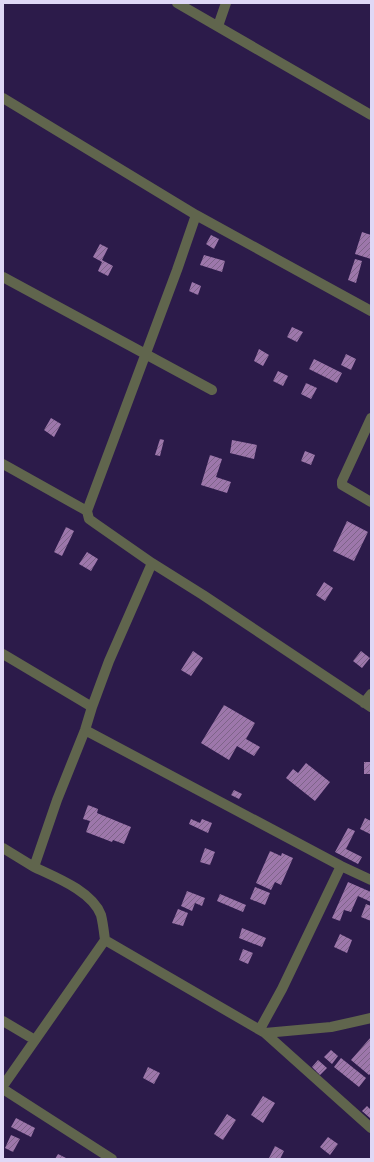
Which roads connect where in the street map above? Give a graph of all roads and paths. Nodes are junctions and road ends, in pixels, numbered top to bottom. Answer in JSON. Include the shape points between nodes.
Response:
{"nodes":[{"id":1,"x":177,"y":3,"type":"edge"},
{"id":2,"x":226,"y":3,"type":"edge"},
{"id":3,"x":218,"y":26,"type":"junction"},
{"id":4,"x":3,"y":98,"type":"edge"},
{"id":5,"x":371,"y":115,"type":"edge"},
{"id":6,"x":196,"y":215,"type":"junction"},
{"id":7,"x":3,"y":277,"type":"edge"},
{"id":8,"x":371,"y":311,"type":"edge"},
{"id":9,"x":146,"y":354,"type":"junction"},
{"id":10,"x":212,"y":390,"type":"dead end"},
{"id":11,"x":371,"y":418,"type":"edge"},
{"id":12,"x":3,"y":464,"type":"edge"},
{"id":13,"x":371,"y":502,"type":"edge"},
{"id":14,"x":87,"y":511,"type":"junction"},
{"id":15,"x":152,"y":563,"type":"junction"},
{"id":16,"x":3,"y":654,"type":"edge"},
{"id":17,"x":371,"y":694,"type":"edge"},
{"id":18,"x":368,"y":705,"type":"edge"},
{"id":19,"x":92,"y":707,"type":"junction"},
{"id":20,"x":85,"y":730,"type":"junction"},
{"id":21,"x":3,"y":848,"type":"edge"},
{"id":22,"x":34,"y":866,"type":"junction"},
{"id":23,"x":341,"y":866,"type":"junction"},
{"id":24,"x":371,"y":880,"type":"edge"},
{"id":25,"x":105,"y":940,"type":"junction"},
{"id":26,"x":371,"y":1018,"type":"edge"},
{"id":27,"x":3,"y":1021,"type":"edge"},
{"id":28,"x":262,"y":1031,"type":"junction"},
{"id":29,"x":35,"y":1040,"type":"junction"},
{"id":30,"x":3,"y":1086,"type":"edge"},
{"id":31,"x":3,"y":1089,"type":"edge"},
{"id":32,"x":371,"y":1128,"type":"edge"},
{"id":33,"x":112,"y":1159,"type":"edge"}],
"edges":[{"from":1,"to":3,"type":"street"},
{"from":2,"to":3,"type":"street"},
{"from":3,"to":5,"type":"street"},
{"from":4,"to":6,"type":"street"},
{"from":6,"to":8,"type":"street"},
{"from":6,"to":9,"type":"street"},
{"from":7,"to":9,"type":"street"},
{"from":9,"to":10,"type":"street"},
{"from":9,"to":14,"type":"street"},
{"from":11,"to":13,"type":"street","via":[[342,481],[342,485]]},
{"from":12,"to":14,"type":"street"},
{"from":14,"to":15,"type":"street","via":[[89,519]]},
{"from":15,"to":18,"type":"street"},
{"from":15,"to":19,"type":"street"},
{"from":16,"to":19,"type":"street"},
{"from":17,"to":18,"type":"street"},
{"from":19,"to":20,"type":"street"},
{"from":20,"to":22,"type":"street"},
{"from":20,"to":23,"type":"street"},
{"from":21,"to":22,"type":"street"},
{"from":22,"to":25,"type":"street","via":[[72,886],[90,899],[100,915]]},
{"from":23,"to":24,"type":"street"},
{"from":23,"to":28,"type":"street"},
{"from":25,"to":28,"type":"street"},
{"from":25,"to":29,"type":"street"},
{"from":26,"to":28,"type":"street","via":[[331,1027]]},
{"from":27,"to":29,"type":"street"},
{"from":28,"to":32,"type":"street"},
{"from":29,"to":30,"type":"street"},
{"from":31,"to":33,"type":"street"}]}
